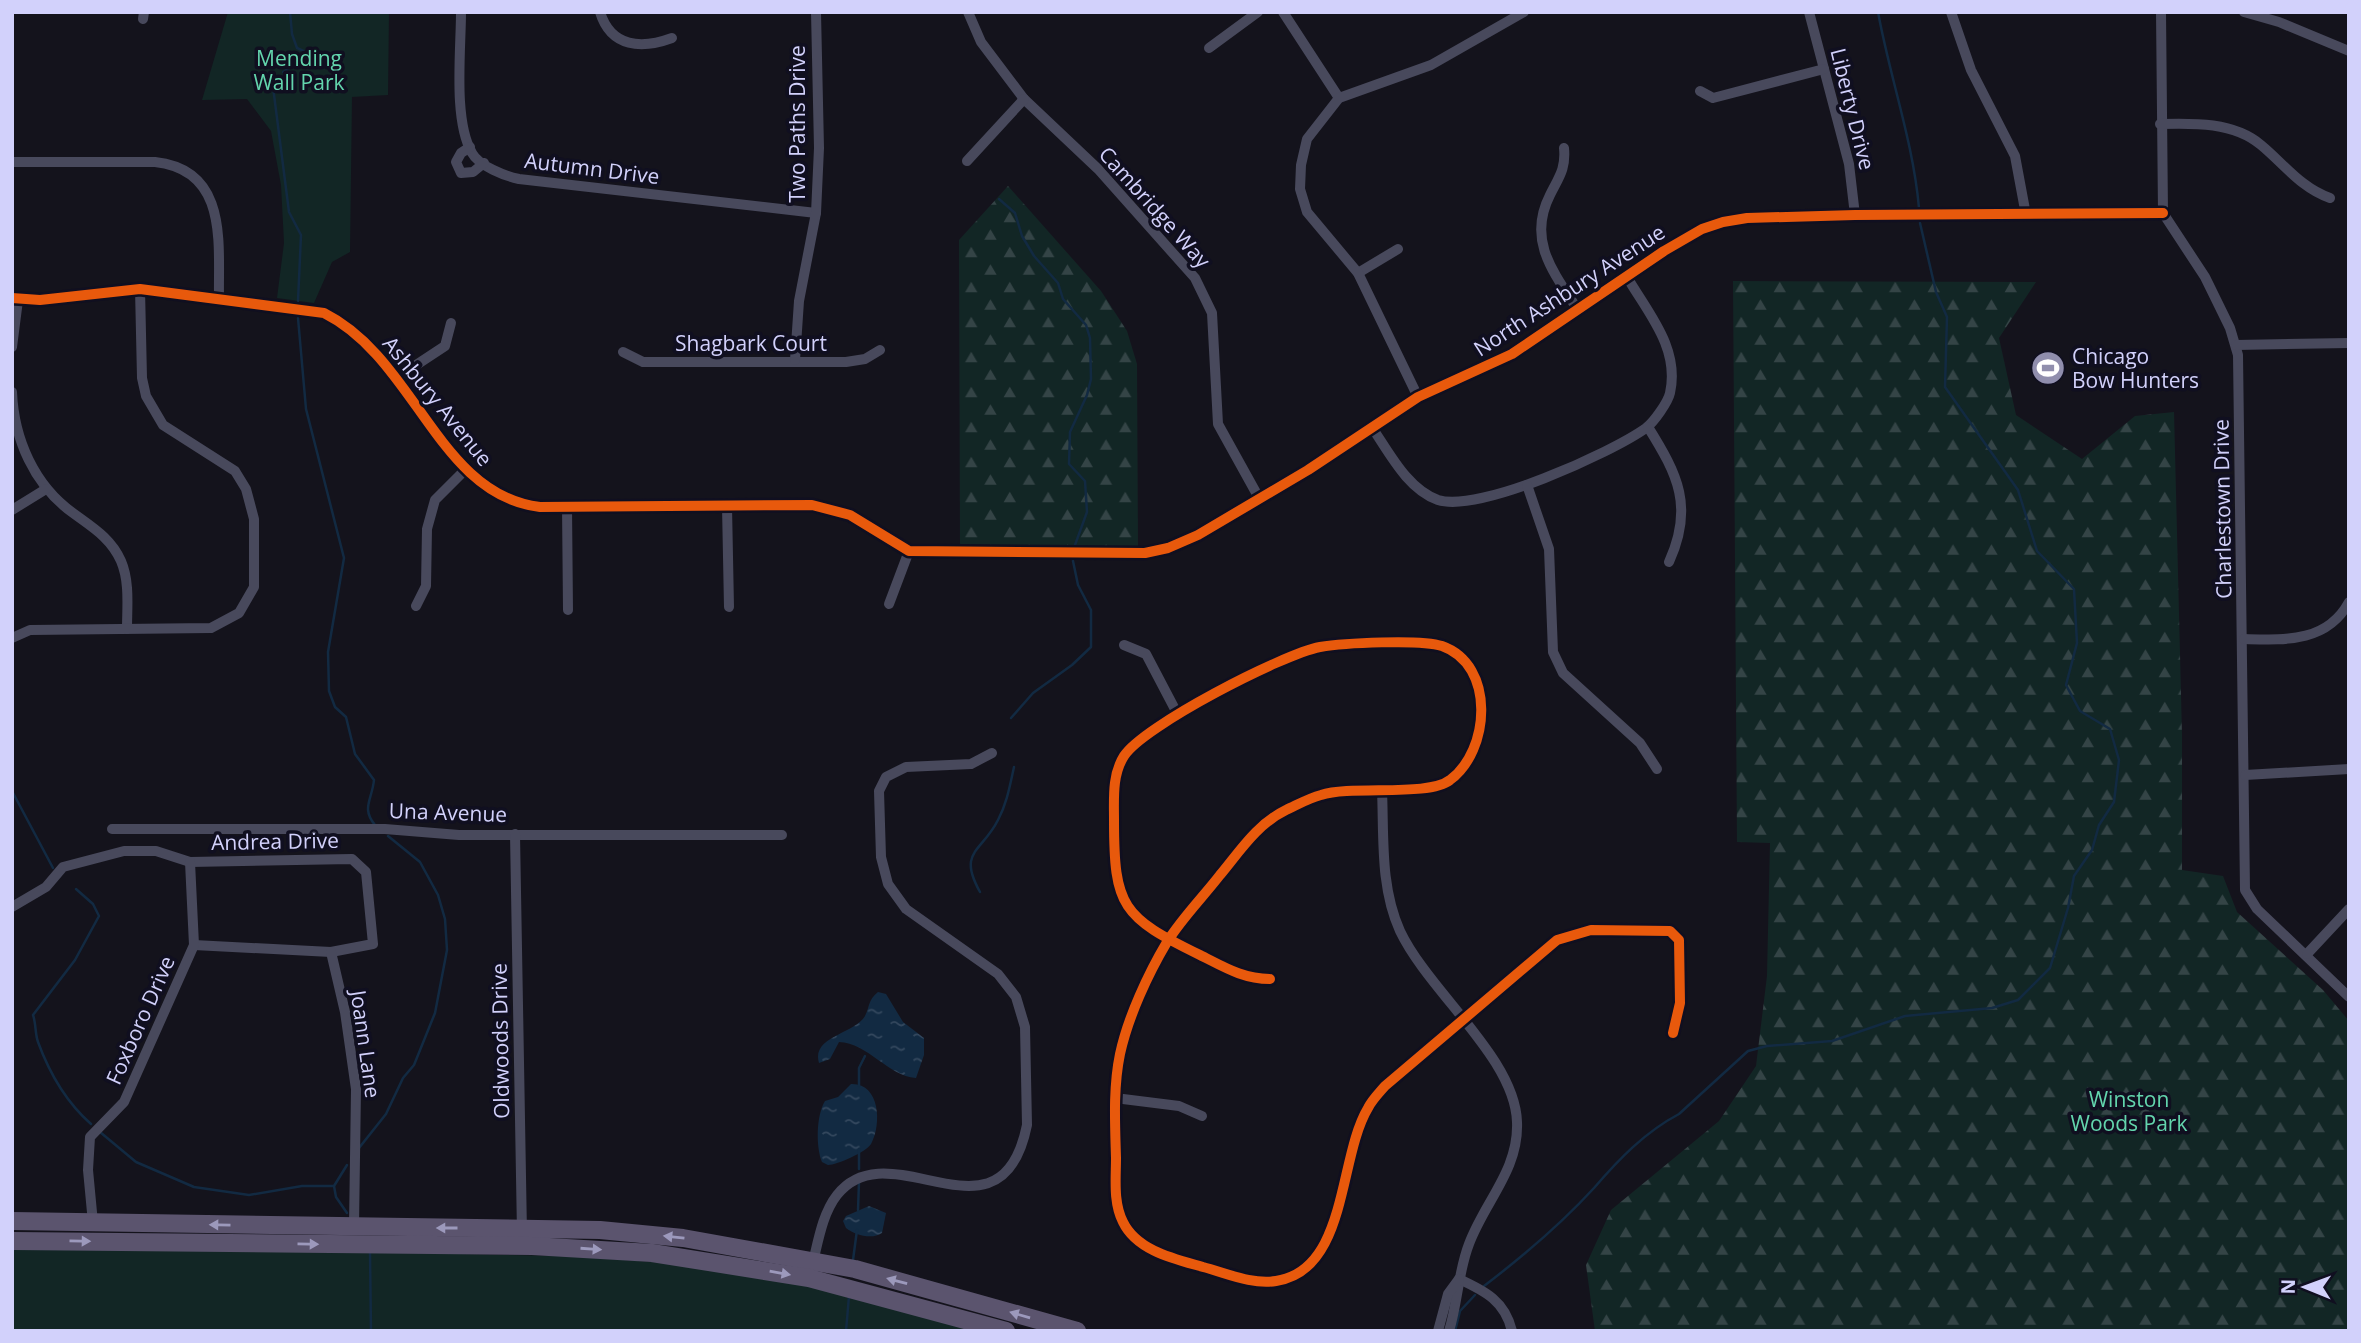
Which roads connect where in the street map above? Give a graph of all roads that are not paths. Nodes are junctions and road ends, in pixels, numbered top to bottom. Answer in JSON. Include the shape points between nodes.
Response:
{"nodes":[{"id":1,"x":461,"y":12,"type":"edge"},
{"id":2,"x":600,"y":12,"type":"edge"},
{"id":3,"x":816,"y":12,"type":"edge"},
{"id":4,"x":968,"y":12,"type":"edge"},
{"id":5,"x":1258,"y":12,"type":"edge"},
{"id":6,"x":1283,"y":12,"type":"edge"},
{"id":7,"x":1524,"y":12,"type":"edge"},
{"id":8,"x":1809,"y":12,"type":"edge"},
{"id":9,"x":1951,"y":12,"type":"edge"},
{"id":10,"x":2161,"y":12,"type":"edge"},
{"id":11,"x":2244,"y":12,"type":"edge"},
{"id":12,"x":672,"y":38,"type":"dead end"},
{"id":13,"x":1209,"y":48,"type":"dead end"},
{"id":14,"x":2349,"y":51,"type":"edge"},
{"id":15,"x":1824,"y":69,"type":"junction"},
{"id":16,"x":1700,"y":91,"type":"dead end"},
{"id":17,"x":1339,"y":98,"type":"junction"},
{"id":18,"x":1024,"y":99,"type":"junction"},
{"id":19,"x":2160,"y":124,"type":"junction"},
{"id":20,"x":470,"y":147,"type":"junction"},
{"id":21,"x":1564,"y":148,"type":"dead end"},
{"id":22,"x":967,"y":161,"type":"dead end"},
{"id":23,"x":12,"y":163,"type":"edge"},
{"id":24,"x":484,"y":163,"type":"junction"},
{"id":25,"x":2330,"y":198,"type":"dead end"},
{"id":26,"x":2162,"y":213,"type":"junction"},
{"id":27,"x":816,"y":214,"type":"junction"},
{"id":28,"x":1855,"y":215,"type":"junction"},
{"id":29,"x":2026,"y":215,"type":"junction"},
{"id":30,"x":1398,"y":249,"type":"dead end"},
{"id":31,"x":1358,"y":273,"type":"junction"},
{"id":32,"x":1627,"y":277,"type":"junction"},
{"id":33,"x":140,"y":289,"type":"junction"},
{"id":34,"x":219,"y":298,"type":"junction"},
{"id":35,"x":15,"y":299,"type":"edge"},
{"id":36,"x":1577,"y":310,"type":"junction"},
{"id":37,"x":451,"y":323,"type":"dead end"},
{"id":38,"x":2349,"y":344,"type":"edge"},
{"id":39,"x":2236,"y":345,"type":"junction"},
{"id":40,"x":12,"y":347,"type":"edge"},
{"id":41,"x":880,"y":350,"type":"dead end"},
{"id":42,"x":623,"y":352,"type":"dead end"},
{"id":43,"x":795,"y":360,"type":"junction"},
{"id":44,"x":398,"y":377,"type":"junction"},
{"id":45,"x":12,"y":392,"type":"edge"},
{"id":46,"x":1418,"y":397,"type":"junction"},
{"id":47,"x":12,"y":399,"type":"edge"},
{"id":48,"x":1371,"y":426,"type":"junction"},
{"id":49,"x":1648,"y":427,"type":"junction"},
{"id":50,"x":464,"y":470,"type":"junction"},
{"id":51,"x":1527,"y":485,"type":"junction"},
{"id":52,"x":46,"y":489,"type":"junction"},
{"id":53,"x":1259,"y":498,"type":"junction"},
{"id":54,"x":567,"y":506,"type":"junction"},
{"id":55,"x":727,"y":506,"type":"junction"},
{"id":56,"x":12,"y":510,"type":"edge"},
{"id":57,"x":909,"y":551,"type":"junction"},
{"id":58,"x":1669,"y":562,"type":"dead end"},
{"id":59,"x":2349,"y":602,"type":"edge"},
{"id":60,"x":889,"y":604,"type":"dead end"},
{"id":61,"x":416,"y":606,"type":"dead end"},
{"id":62,"x":729,"y":607,"type":"dead end"},
{"id":63,"x":568,"y":610,"type":"dead end"},
{"id":64,"x":127,"y":629,"type":"junction"},
{"id":65,"x":12,"y":638,"type":"edge"},
{"id":66,"x":2244,"y":639,"type":"junction"},
{"id":67,"x":1124,"y":645,"type":"dead end"},
{"id":68,"x":1178,"y":716,"type":"junction"},
{"id":69,"x":992,"y":753,"type":"dead end"},
{"id":70,"x":1657,"y":769,"type":"dead end"},
{"id":71,"x":2349,"y":769,"type":"edge"},
{"id":72,"x":2245,"y":775,"type":"junction"},
{"id":73,"x":1382,"y":790,"type":"junction"},
{"id":74,"x":112,"y":829,"type":"dead end"},
{"id":75,"x":515,"y":834,"type":"junction"},
{"id":76,"x":782,"y":835,"type":"dead end"},
{"id":77,"x":190,"y":862,"type":"junction"},
{"id":78,"x":12,"y":907,"type":"edge"},
{"id":79,"x":2349,"y":909,"type":"edge"},
{"id":80,"x":1168,"y":940,"type":"junction"},
{"id":81,"x":194,"y":945,"type":"junction"},
{"id":82,"x":331,"y":953,"type":"junction"},
{"id":83,"x":2307,"y":954,"type":"junction"},
{"id":84,"x":1270,"y":979,"type":"dead end"},
{"id":85,"x":2349,"y":997,"type":"edge"},
{"id":86,"x":1462,"y":1021,"type":"junction"},
{"id":87,"x":1672,"y":1033,"type":"dead end"},
{"id":88,"x":1115,"y":1098,"type":"junction"},
{"id":89,"x":1202,"y":1116,"type":"dead end"},
{"id":90,"x":12,"y":1221,"type":"edge"},
{"id":91,"x":93,"y":1223,"type":"junction"},
{"id":92,"x":354,"y":1226,"type":"junction"},
{"id":93,"x":522,"y":1237,"type":"junction"},
{"id":94,"x":12,"y":1241,"type":"edge"},
{"id":95,"x":811,"y":1269,"type":"junction"},
{"id":96,"x":1459,"y":1279,"type":"junction"},
{"id":97,"x":1006,"y":1331,"type":"edge"},
{"id":98,"x":1077,"y":1331,"type":"edge"},
{"id":99,"x":1437,"y":1331,"type":"edge"},
{"id":100,"x":1449,"y":1331,"type":"edge"},
{"id":101,"x":1512,"y":1331,"type":"edge"}],
"edges":[{"from":1,"to":20,"type":"street","name":"Autumn Drive","via":[[462,116]]},
{"from":2,"to":12,"type":"street","via":[[610,32],[627,43],[649,46]]},
{"from":3,"to":27,"type":"street","name":"Two Paths Drive"},
{"from":4,"to":18,"type":"street","name":"Cambridge Way","via":[[981,42]]},
{"from":5,"to":13,"type":"street"},
{"from":6,"to":17,"type":"street"},
{"from":7,"to":17,"type":"street","via":[[1431,65]]},
{"from":8,"to":15,"type":"street","name":"Liberty Drive"},
{"from":9,"to":29,"type":"street","via":[[1971,70],[2015,156]]},
{"from":10,"to":19,"type":"street"},
{"from":11,"to":14,"type":"street"},
{"from":15,"to":16,"type":"street","via":[[1713,98]]},
{"from":15,"to":28,"type":"street","name":"Liberty Drive","via":[[1849,164]]},
{"from":17,"to":31,"type":"street","via":[[1307,139],[1300,189],[1307,212]]},
{"from":18,"to":22,"type":"street"},
{"from":18,"to":53,"type":"street","name":"Cambridge Way","via":[[1098,169],[1195,278],[1212,313],[1218,424]]},
{"from":19,"to":25,"type":"street","via":[[2218,124],[2258,142],[2310,191]]},
{"from":19,"to":26,"type":"street"},
{"from":20,"to":24,"type":"street","name":"Autumn Drive","via":[[472,155]]},
{"from":20,"to":24,"type":"street","via":[[456,162],[461,173],[473,172]]},
{"from":21,"to":36,"type":"street","via":[[1561,178],[1541,215],[1540,245]]},
{"from":23,"to":34,"type":"street","via":[[155,162],[190,174],[203,186],[216,213]]},
{"from":24,"to":27,"type":"street","name":"Autumn Drive","via":[[519,179]]},
{"from":26,"to":29,"type":"street","name":"North Ashbury Avenue"},
{"from":26,"to":39,"type":"street","name":"Charlestown Drive","via":[[2205,277]]},
{"from":27,"to":43,"type":"street","name":"Two Paths Drive","via":[[799,302]]},
{"from":28,"to":29,"type":"street","name":"North Ashbury Avenue"},
{"from":28,"to":32,"type":"street","name":"North Ashbury Avenue","via":[[1723,222],[1702,229]]},
{"from":30,"to":31,"type":"street"},
{"from":31,"to":46,"type":"street"},
{"from":32,"to":36,"type":"street","name":"North Ashbury Avenue"},
{"from":32,"to":49,"type":"street","via":[[1670,348],[1670,394]]},
{"from":33,"to":34,"type":"street","name":"Ashbury Avenue"},
{"from":33,"to":35,"type":"street","name":"Ashbury Avenue"},
{"from":33,"to":64,"type":"street","via":[[146,396],[163,425],[235,471],[246,489],[254,519],[255,572],[252,593],[239,613],[219,625]]},
{"from":34,"to":44,"type":"street","name":"Ashbury Avenue","via":[[324,313],[350,326]]},
{"from":35,"to":40,"type":"street"},
{"from":36,"to":46,"type":"street","name":"North Ashbury Avenue","via":[[1497,362]]},
{"from":37,"to":44,"type":"street","via":[[445,346]]},
{"from":38,"to":39,"type":"street"},
{"from":39,"to":66,"type":"street","name":"Charlestown Drive"},
{"from":41,"to":43,"type":"street","name":"Shagbark Court","via":[[855,361]]},
{"from":42,"to":43,"type":"street","name":"Shagbark Court","via":[[643,362]]},
{"from":44,"to":50,"type":"street","name":"Ashbury Avenue"},
{"from":45,"to":47,"type":"street"},
{"from":46,"to":48,"type":"street","name":"North Ashbury Avenue"},
{"from":47,"to":52,"type":"street","via":[[22,444]]},
{"from":48,"to":51,"type":"street","via":[[1408,478],[1438,499],[1464,503]]},
{"from":48,"to":53,"type":"street","name":"North Ashbury Avenue"},
{"from":49,"to":51,"type":"street"},
{"from":49,"to":58,"type":"street","via":[[1670,461],[1681,493],[1681,536]]},
{"from":50,"to":54,"type":"street","name":"Ashbury Avenue","via":[[508,500],[540,507]]},
{"from":50,"to":61,"type":"street","via":[[435,500],[427,528],[426,586]]},
{"from":51,"to":70,"type":"street","via":[[1549,549],[1553,652],[1563,673],[1640,743]]},
{"from":52,"to":56,"type":"street"},
{"from":52,"to":64,"type":"street","via":[[108,538],[118,554],[126,575]]},
{"from":53,"to":57,"type":"street","name":"North Ashbury Avenue","via":[[1198,535],[1155,551]]},
{"from":54,"to":55,"type":"street","name":"Ashbury Avenue"},
{"from":54,"to":63,"type":"street"},
{"from":55,"to":57,"type":"street","name":"Ashbury Avenue","via":[[794,504],[837,510]]},
{"from":55,"to":62,"type":"street"},
{"from":57,"to":60,"type":"street"},
{"from":59,"to":66,"type":"street","via":[[2334,622],[2312,635],[2289,640]]},
{"from":64,"to":65,"type":"street","via":[[30,630]]},
{"from":66,"to":72,"type":"street","name":"Charlestown Drive"},
{"from":67,"to":68,"type":"street","via":[[1146,654]]},
{"from":68,"to":73,"type":"street","via":[[1276,663],[1316,648],[1371,642],[1441,646],[1461,659],[1478,684],[1480,734],[1467,766],[1445,785]]},
{"from":68,"to":80,"type":"street","via":[[1142,737],[1123,757],[1114,781],[1114,873],[1122,900],[1140,923]]},
{"from":69,"to":95,"type":"street","via":[[971,764],[905,767],[886,777],[879,790],[881,857],[888,884],[906,908],[998,974],[1016,998],[1025,1027],[1024,1140],[1014,1162],[1002,1174],[972,1186],[951,1187],[891,1172],[872,1173],[852,1182],[831,1204]]},
{"from":71,"to":72,"type":"street"},
{"from":72,"to":83,"type":"street","name":"Charlestown Drive","via":[[2245,890],[2257,909]]},
{"from":73,"to":80,"type":"street","via":[[1321,794],[1281,812],[1258,829]]},
{"from":73,"to":86,"type":"street","via":[[1386,885],[1399,929],[1420,967]]},
{"from":74,"to":75,"type":"street","name":"Una Avenue"},
{"from":75,"to":76,"type":"street","name":"Una Avenue"},
{"from":75,"to":93,"type":"street","name":"Oldwoods Drive"},
{"from":77,"to":78,"type":"street","via":[[156,851],[124,851],[90,859],[63,867],[46,887]]},
{"from":77,"to":81,"type":"street"},
{"from":77,"to":82,"type":"street","name":"Andrea Drive","via":[[352,859],[366,873],[373,944]]},
{"from":79,"to":83,"type":"street"},
{"from":80,"to":84,"type":"street","via":[[1248,979]]},
{"from":80,"to":88,"type":"street","via":[[1121,1051]]},
{"from":81,"to":82,"type":"street"},
{"from":81,"to":91,"type":"street","name":"Foxboro Drive","via":[[124,1102],[90,1137]]},
{"from":82,"to":92,"type":"street","name":"Joann Lane","via":[[356,1089]]},
{"from":83,"to":85,"type":"street"},
{"from":86,"to":87,"type":"street","via":[[1557,940],[1591,930],[1670,931],[1679,940],[1681,1003]]},
{"from":86,"to":88,"type":"street","via":[[1385,1086],[1366,1110],[1325,1246],[1309,1269],[1278,1282],[1252,1281],[1169,1257],[1142,1244],[1124,1226],[1116,1201]]},
{"from":86,"to":96,"type":"street","via":[[1501,1069],[1517,1122],[1512,1163],[1474,1232]]},
{"from":88,"to":89,"type":"street","via":[[1179,1107]]},
{"from":90,"to":91,"type":"main road"},
{"from":92,"to":91,"type":"main road","one_way":true},
{"from":93,"to":92,"type":"main road","one_way":true},
{"from":94,"to":93,"type":"main road","one_way":true},
{"from":93,"to":95,"type":"main road","via":[[600,1230],[683,1238]]},
{"from":95,"to":97,"type":"main road"},
{"from":98,"to":95,"type":"main road","one_way":true,"via":[[855,1269]]},
{"from":96,"to":99,"type":"street","via":[[1448,1294]]},
{"from":96,"to":100,"type":"street"},
{"from":96,"to":101,"type":"street","via":[[1493,1296]]}]}
